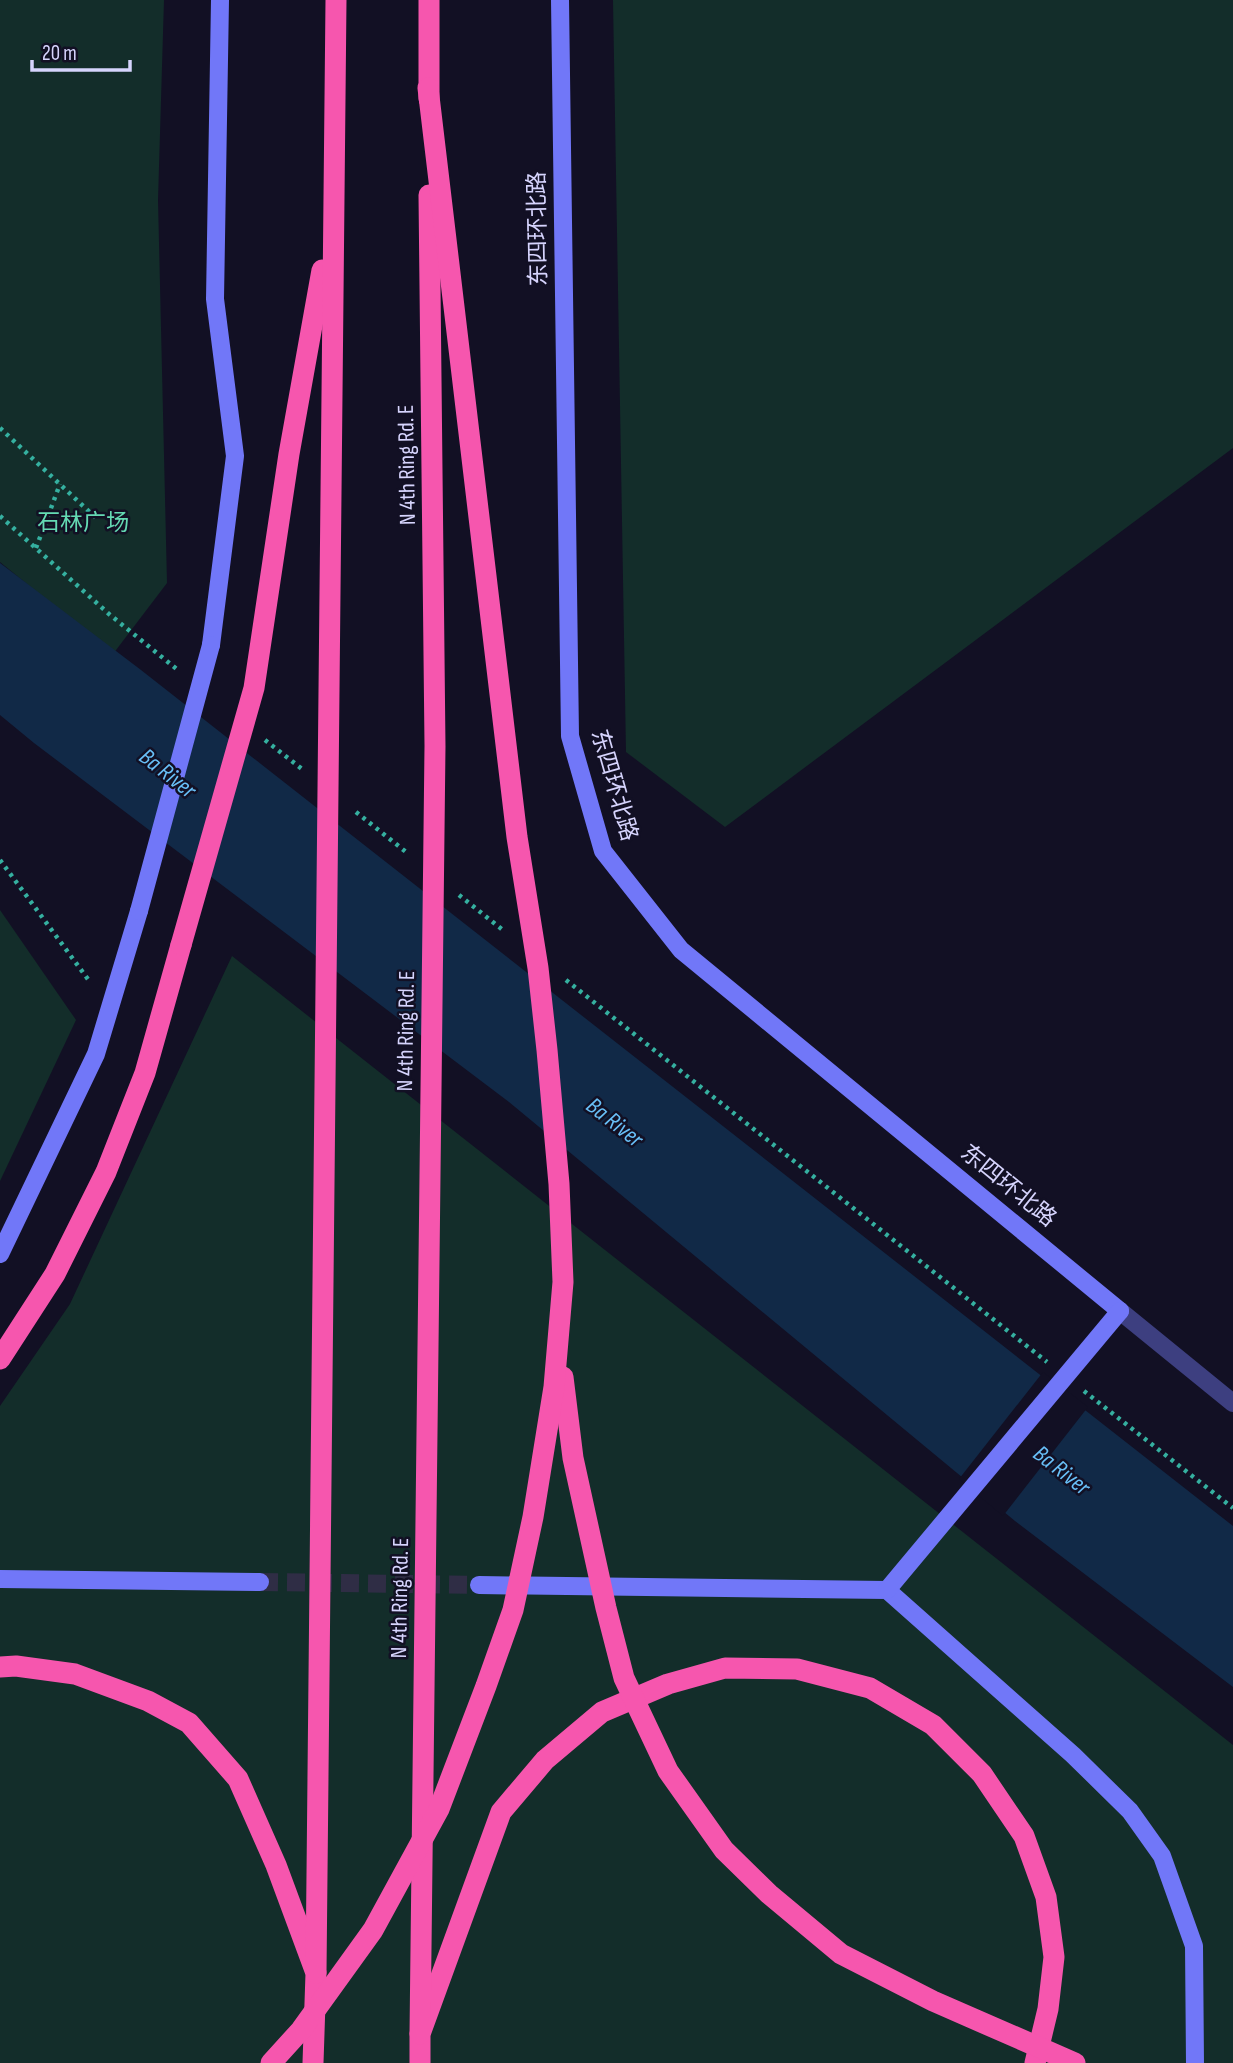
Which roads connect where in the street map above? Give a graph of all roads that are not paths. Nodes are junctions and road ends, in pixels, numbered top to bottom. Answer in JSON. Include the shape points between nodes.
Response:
{"nodes":[{"id":1,"x":220,"y":0,"type":"edge"},
{"id":2,"x":336,"y":0,"type":"edge"},
{"id":3,"x":429,"y":0,"type":"edge"},
{"id":4,"x":560,"y":0,"type":"edge"},
{"id":5,"x":428,"y":88,"type":"junction"},
{"id":6,"x":332,"y":213,"type":"junction"},
{"id":7,"x":0,"y":1254,"type":"edge"},
{"id":8,"x":1120,"y":1311,"type":"junction"},
{"id":9,"x":558,"y":1335,"type":"junction"},
{"id":10,"x":0,"y":1359,"type":"edge"},
{"id":11,"x":1233,"y":1403,"type":"edge"},
{"id":12,"x":0,"y":1579,"type":"edge"},
{"id":13,"x":260,"y":1582,"type":"tunnel mouth"},
{"id":14,"x":480,"y":1585,"type":"tunnel mouth"},
{"id":15,"x":887,"y":1590,"type":"junction"},
{"id":16,"x":0,"y":1667,"type":"edge"},
{"id":17,"x":316,"y":1973,"type":"junction"},
{"id":18,"x":420,"y":2034,"type":"junction"},
{"id":19,"x":271,"y":2063,"type":"edge"},
{"id":20,"x":313,"y":2063,"type":"edge"},
{"id":21,"x":420,"y":2063,"type":"edge"},
{"id":22,"x":1035,"y":2063,"type":"edge"},
{"id":23,"x":1075,"y":2063,"type":"edge"},
{"id":24,"x":1195,"y":2063,"type":"edge"}],
"edges":[{"from":1,"to":7,"type":"street","bridge":true,"via":[[215,299],[235,456],[211,645],[96,1054]]},
{"from":2,"to":6,"type":"highway","bridge":true},
{"from":3,"to":5,"type":"highway","name":"N 4th Ring Rd. E","bridge":true},
{"from":4,"to":8,"type":"street","name":"东四环北路","via":[[570,736],[603,851],[681,950]]},
{"from":5,"to":9,"type":"highway","bridge":true,"via":[[517,837],[547,1050],[563,1268]]},
{"from":5,"to":18,"type":"highway","name":"N 4th Ring Rd. E","bridge":true,"via":[[435,746]]},
{"from":6,"to":10,"type":"highway","bridge":true,"via":[[254,688],[145,1073],[106,1172],[55,1274]]},
{"from":6,"to":17,"type":"highway","bridge":true},
{"from":8,"to":11,"type":"street"},
{"from":8,"to":15,"type":"street","bridge":true},
{"from":9,"to":19,"type":"highway","bridge":true,"via":[[533,1517],[513,1609],[439,1809],[373,1930],[301,2030]]},
{"from":9,"to":23,"type":"highway","bridge":true,"via":[[573,1458],[624,1678],[668,1770],[724,1850],[841,1954],[933,2001]]},
{"from":12,"to":13,"type":"street"},
{"from":14,"to":15,"type":"street"},
{"from":15,"to":24,"type":"street","via":[[1083,1765],[1130,1811],[1162,1856],[1194,1946]]},
{"from":16,"to":17,"type":"highway","via":[[75,1674],[148,1701],[189,1723],[238,1779]]},
{"from":17,"to":20,"type":"highway","bridge":true},
{"from":18,"to":21,"type":"highway","name":"N 4th Ring Rd. E"},
{"from":18,"to":22,"type":"highway","bridge":true,"via":[[501,1812],[545,1760],[602,1712],[668,1684],[725,1668],[797,1669],[870,1688],[933,1725],[982,1774],[1024,1836],[1046,1897],[1054,1957]]}]}
